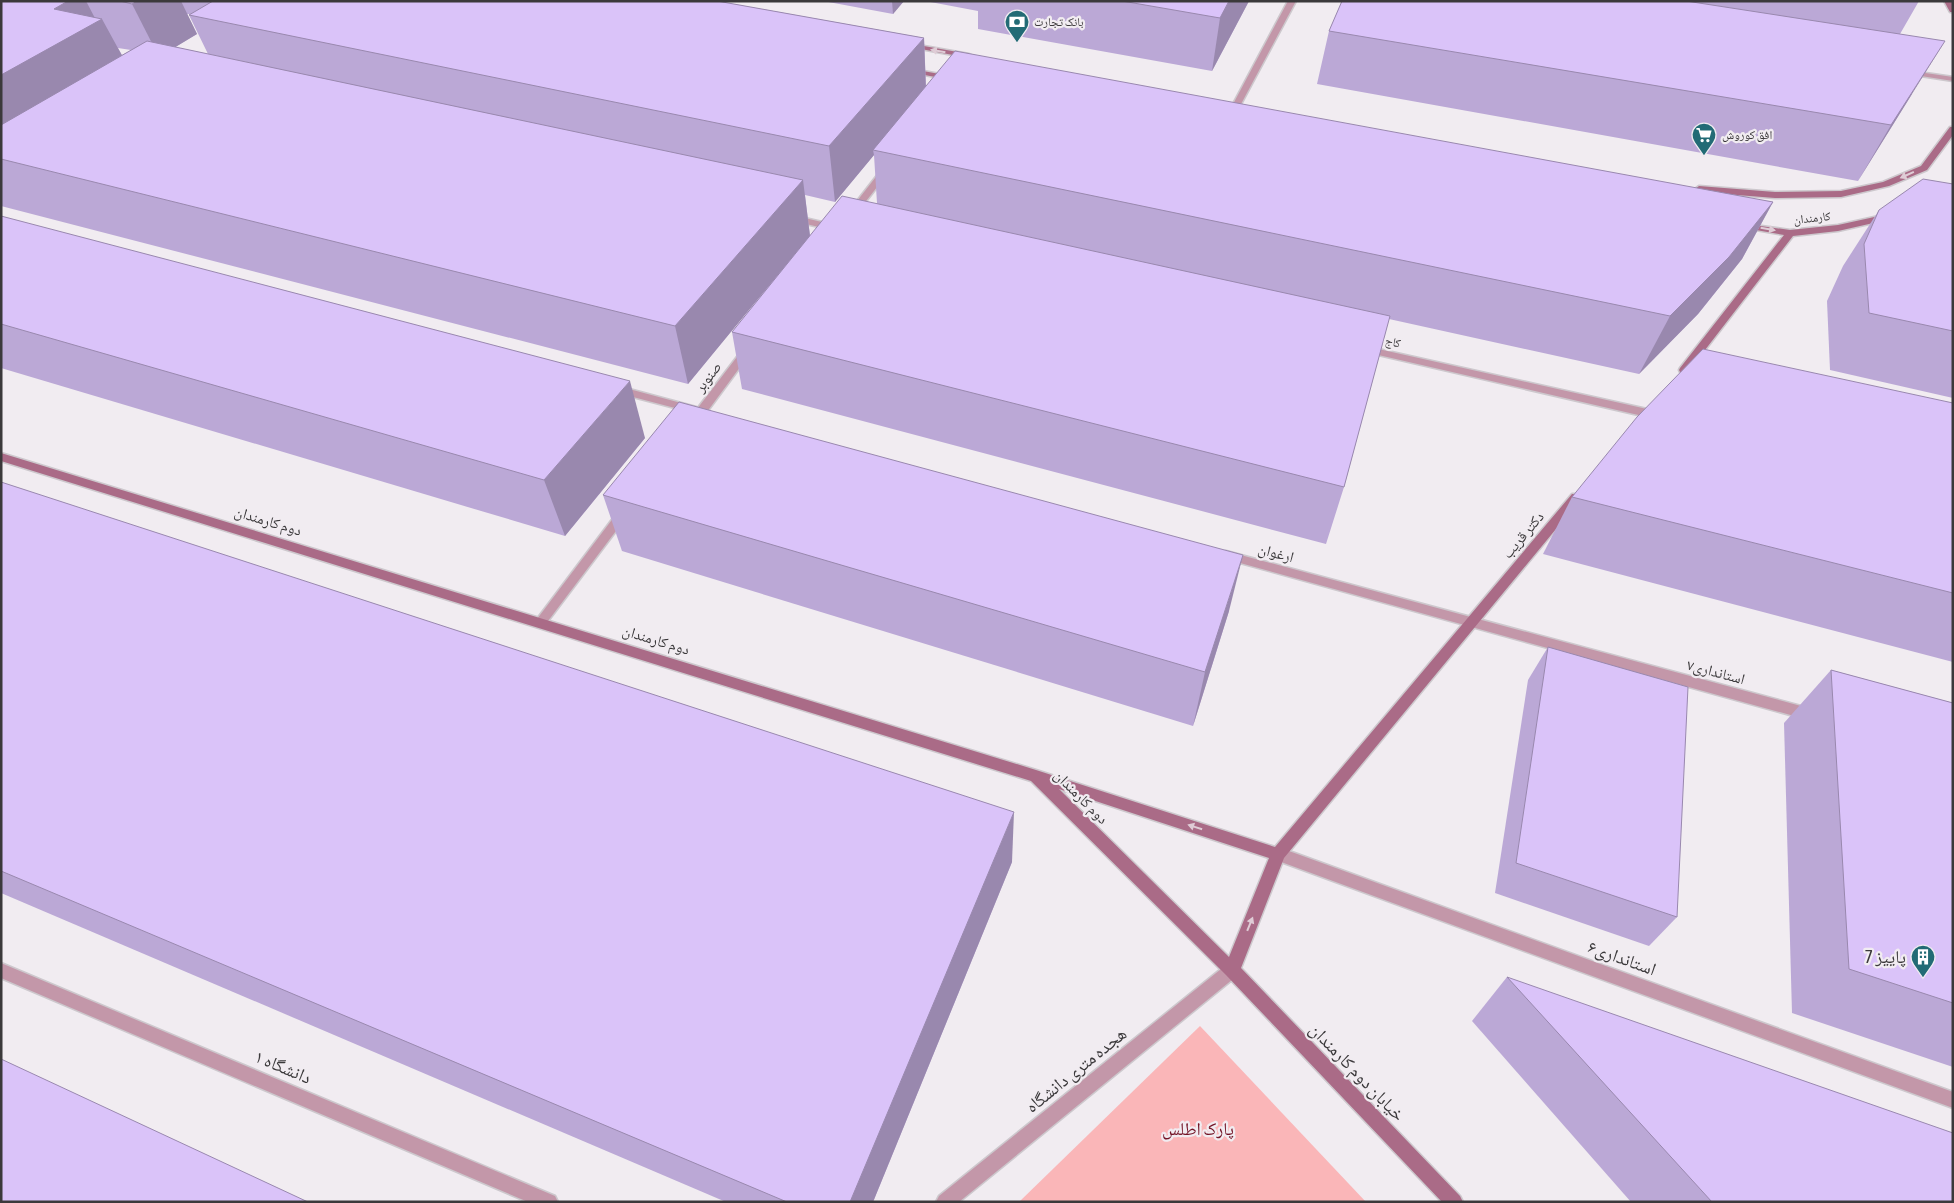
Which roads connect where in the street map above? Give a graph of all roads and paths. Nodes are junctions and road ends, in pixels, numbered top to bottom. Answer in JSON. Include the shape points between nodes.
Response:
{"nodes":[{"id":1,"x":1292,"y":1,"type":"edge"},
{"id":2,"x":1948,"y":1,"type":"edge"},
{"id":3,"x":1953,"y":10,"type":"edge"},
{"id":4,"x":905,"y":44,"type":"edge"},
{"id":5,"x":983,"y":59,"type":"edge"},
{"id":6,"x":898,"y":68,"type":"edge"},
{"id":7,"x":1903,"y":72,"type":"edge"},
{"id":8,"x":1953,"y":79,"type":"edge"},
{"id":9,"x":953,"y":83,"type":"edge"},
{"id":10,"x":1226,"y":104,"type":"edge"},
{"id":11,"x":1246,"y":108,"type":"edge"},
{"id":12,"x":1234,"y":110,"type":"junction"},
{"id":13,"x":1953,"y":129,"type":"edge"},
{"id":14,"x":889,"y":166,"type":"edge"},
{"id":15,"x":1691,"y":188,"type":"edge"},
{"id":16,"x":1900,"y":214,"type":"edge"},
{"id":17,"x":781,"y":216,"type":"edge"},
{"id":18,"x":1732,"y":223,"type":"edge"},
{"id":19,"x":1790,"y":233,"type":"junction"},
{"id":20,"x":753,"y":343,"type":"edge"},
{"id":21,"x":1356,"y":347,"type":"edge"},
{"id":22,"x":1679,"y":376,"type":"edge"},
{"id":23,"x":604,"y":387,"type":"edge"},
{"id":24,"x":1647,"y":413,"type":"edge"},
{"id":25,"x":705,"y":414,"type":"junction"},
{"id":26,"x":688,"y":428,"type":"edge"},
{"id":27,"x":1,"y":456,"type":"edge"},
{"id":28,"x":1584,"y":488,"type":"edge"},
{"id":29,"x":629,"y":505,"type":"edge"},
{"id":30,"x":1210,"y":551,"type":"edge"},
{"id":31,"x":541,"y":622,"type":"junction"},
{"id":32,"x":1470,"y":622,"type":"junction"},
{"id":33,"x":1820,"y":718,"type":"dead end"},
{"id":34,"x":1036,"y":776,"type":"junction"},
{"id":35,"x":1278,"y":854,"type":"junction"},
{"id":36,"x":1,"y":970,"type":"edge"},
{"id":37,"x":1232,"y":970,"type":"junction"},
{"id":38,"x":1953,"y":1100,"type":"edge"},
{"id":39,"x":549,"y":1202,"type":"edge"},
{"id":40,"x":945,"y":1202,"type":"edge"},
{"id":41,"x":1454,"y":1202,"type":"edge"}],
"edges":[{"from":1,"to":12,"type":"street"},
{"from":2,"to":3,"type":"street"},
{"from":5,"to":4,"type":"street","one_way":true},
{"from":6,"to":9,"type":"street"},
{"from":7,"to":8,"type":"street"},
{"from":10,"to":12,"type":"street"},
{"from":11,"to":12,"type":"street"},
{"from":13,"to":15,"type":"street","name":"کارمندان","one_way":true,"via":[[1924,168],[1886,184],[1841,194],[1775,195]]},
{"from":14,"to":17,"type":"street","via":[[841,232]]},
{"from":16,"to":19,"type":"street","name":"کارمندان","via":[[1838,228]]},
{"from":18,"to":19,"type":"street","name":"کارمندان","one_way":true},
{"from":19,"to":22,"type":"street","via":[[1696,362]]},
{"from":20,"to":25,"type":"street","name":"صنوبر"},
{"from":21,"to":24,"type":"street","name":"کاج"},
{"from":23,"to":25,"type":"street"},
{"from":25,"to":26,"type":"street","name":"صنوبر"},
{"from":27,"to":31,"type":"street","name":"دوم کارمندان"},
{"from":28,"to":32,"type":"street","name":"دکتر قریب"},
{"from":29,"to":31,"type":"street"},
{"from":30,"to":32,"type":"street","name":"ارغوان"},
{"from":31,"to":34,"type":"street","name":"دوم کارمندان"},
{"from":32,"to":33,"type":"street","name":"استانداری۷"},
{"from":32,"to":35,"type":"street","name":"دکتر قریب"},
{"from":35,"to":34,"type":"street","one_way":true},
{"from":34,"to":37,"type":"street","name":"دوم کارمندان"},
{"from":37,"to":35,"type":"street","name":"دکتر قریب","one_way":true},
{"from":35,"to":38,"type":"street","name":"استانداری۶"},
{"from":36,"to":39,"type":"street","name":"دانشگاه ۱"},
{"from":37,"to":40,"type":"street","name":"هجده متری دانشگاه"},
{"from":37,"to":41,"type":"street","name":"خیابان دوم کارمندان"}]}
